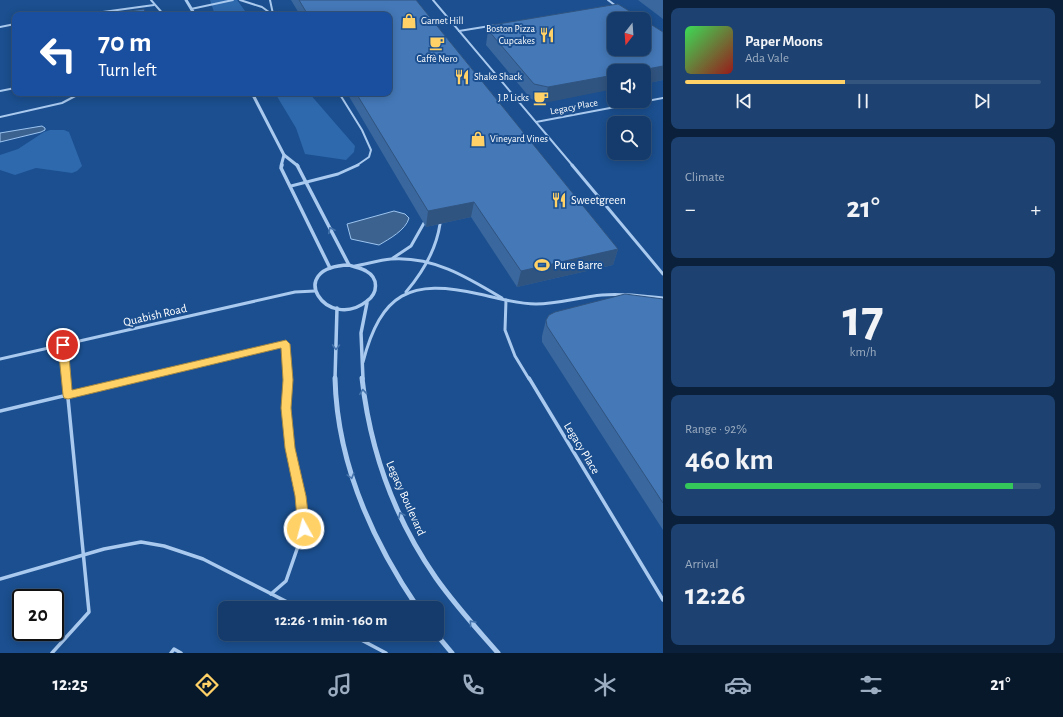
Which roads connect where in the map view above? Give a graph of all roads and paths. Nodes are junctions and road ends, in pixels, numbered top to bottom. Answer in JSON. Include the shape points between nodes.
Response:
{"nodes":[{"id":1,"x":152,"y":0,"type":"edge"},
{"id":2,"x":186,"y":0,"type":"edge"},
{"id":3,"x":233,"y":0,"type":"edge"},
{"id":4,"x":240,"y":0,"type":"edge"},
{"id":5,"x":270,"y":0,"type":"edge"},
{"id":6,"x":433,"y":0,"type":"edge"},
{"id":7,"x":608,"y":0,"type":"edge"},
{"id":8,"x":154,"y":5,"type":"junction"},
{"id":9,"x":614,"y":5,"type":"junction"},
{"id":10,"x":610,"y":6,"type":"edge"},
{"id":11,"x":618,"y":7,"type":"edge"},
{"id":12,"x":192,"y":9,"type":"junction"},
{"id":13,"x":103,"y":12,"type":"edge"},
{"id":14,"x":161,"y":12,"type":"edge"},
{"id":15,"x":193,"y":12,"type":"edge"},
{"id":16,"x":270,"y":12,"type":"edge"},
{"id":17,"x":272,"y":12,"type":"edge"},
{"id":18,"x":501,"y":24,"type":"edge"},
{"id":19,"x":12,"y":25,"type":"edge"},
{"id":20,"x":0,"y":27,"type":"edge"},
{"id":21,"x":459,"y":31,"type":"junction"},
{"id":22,"x":12,"y":89,"type":"edge"},
{"id":23,"x":0,"y":91,"type":"edge"},
{"id":24,"x":76,"y":96,"type":"edge"},
{"id":25,"x":254,"y":96,"type":"edge"},
{"id":26,"x":341,"y":96,"type":"edge"},
{"id":27,"x":663,"y":98,"type":"edge"},
{"id":28,"x":0,"y":117,"type":"edge"},
{"id":29,"x":536,"y":122,"type":"junction"},
{"id":30,"x":284,"y":155,"type":"junction"},
{"id":31,"x":307,"y":182,"type":"junction"},
{"id":32,"x":291,"y":186,"type":"junction"},
{"id":33,"x":424,"y":223,"type":"edge"},
{"id":34,"x":440,"y":224,"type":"edge"},
{"id":35,"x":391,"y":259,"type":"junction"},
{"id":36,"x":428,"y":261,"type":"junction"},
{"id":37,"x":349,"y":265,"type":"junction"},
{"id":38,"x":355,"y":266,"type":"junction"},
{"id":39,"x":330,"y":268,"type":"junction"},
{"id":40,"x":663,"y":274,"type":"edge"},
{"id":41,"x":315,"y":291,"type":"junction"},
{"id":42,"x":404,"y":293,"type":"junction"},
{"id":43,"x":663,"y":298,"type":"edge"},
{"id":44,"x":506,"y":300,"type":"junction"},
{"id":45,"x":367,"y":303,"type":"junction"},
{"id":46,"x":337,"y":308,"type":"junction"},
{"id":47,"x":63,"y":345,"type":"junction"},
{"id":48,"x":0,"y":359,"type":"edge"},
{"id":49,"x":361,"y":371,"type":"junction"},
{"id":50,"x":68,"y":395,"type":"junction"},
{"id":51,"x":0,"y":411,"type":"edge"},
{"id":52,"x":84,"y":556,"type":"junction"},
{"id":53,"x":0,"y":579,"type":"edge"},
{"id":54,"x":271,"y":594,"type":"junction"},
{"id":55,"x":412,"y":600,"type":"edge"},
{"id":56,"x":663,"y":600,"type":"edge"},
{"id":57,"x":285,"y":601,"type":"edge"},
{"id":58,"x":442,"y":641,"type":"edge"},
{"id":59,"x":367,"y":642,"type":"edge"},
{"id":60,"x":52,"y":653,"type":"edge"},
{"id":61,"x":171,"y":653,"type":"edge"},
{"id":62,"x":181,"y":653,"type":"edge"},
{"id":63,"x":386,"y":653,"type":"edge"},
{"id":64,"x":452,"y":653,"type":"edge"},
{"id":65,"x":498,"y":653,"type":"edge"}],
"edges":[{"from":1,"to":8,"type":"lane"},
{"from":2,"to":12,"type":"street"},
{"from":3,"to":12,"type":"lane"},
{"from":4,"to":16,"type":"lane","via":[[263,7]]},
{"from":5,"to":17,"type":"lane"},
{"from":6,"to":21,"type":"lane","name":"Legacy Place"},
{"from":7,"to":9,"type":"lane"},
{"from":8,"to":13,"type":"lane"},
{"from":8,"to":14,"type":"lane"},
{"from":9,"to":10,"type":"lane"},
{"from":9,"to":11,"type":"lane"},
{"from":12,"to":15,"type":"street"},
{"from":18,"to":21,"type":"lane"},
{"from":19,"to":20,"type":"lane"},
{"from":21,"to":29,"type":"lane","name":"Legacy Place"},
{"from":22,"to":23,"type":"lane"},
{"from":24,"to":28,"type":"lane","via":[[62,104]]},
{"from":25,"to":30,"type":"street"},
{"from":26,"to":31,"type":"lane","via":[[369,144],[371,154],[361,165]]},
{"from":27,"to":29,"type":"lane","name":"Legacy Place"},
{"from":29,"to":40,"type":"lane","name":"Legacy Place"},
{"from":30,"to":31,"type":"street","via":[[298,166]]},
{"from":30,"to":32,"type":"street","via":[[281,168]]},
{"from":31,"to":32,"type":"lane"},
{"from":37,"to":31,"type":"street","one_way":true},
{"from":32,"to":39,"type":"street"},
{"from":33,"to":35,"type":"lane","via":[[411,246]]},
{"from":34,"to":36,"type":"lane","via":[[437,240]]},
{"from":35,"to":36,"type":"lane","via":[[411,258]]},
{"from":35,"to":38,"type":"lane"},
{"from":36,"to":42,"type":"lane","via":[[421,274]]},
{"from":36,"to":44,"type":"lane","via":[[458,272]]},
{"from":37,"to":38,"type":"street"},
{"from":37,"to":39,"type":"street"},
{"from":38,"to":45,"type":"street","via":[[370,274],[376,282],[375,295]]},
{"from":39,"to":41,"type":"street","via":[[317,278],[314,284]]},
{"from":41,"to":46,"type":"street","via":[[322,302]]},
{"from":41,"to":47,"type":"lane","name":"Quabish Road","via":[[295,292]]},
{"from":42,"to":44,"type":"lane","via":[[420,288],[445,287]]},
{"from":42,"to":49,"type":"lane","via":[[390,304],[371,331]]},
{"from":43,"to":44,"type":"lane","via":[[603,294],[534,304]]},
{"from":44,"to":56,"type":"lane","name":"Legacy Place","via":[[505,330],[515,356]]},
{"from":45,"to":46,"type":"street","via":[[353,308]]},
{"from":45,"to":49,"type":"street","name":"Legacy Boulevard","via":[[360,333]]},
{"from":46,"to":55,"type":"street","one_way":true,"via":[[336,393],[343,450],[353,484],[370,524],[387,560]]},
{"from":47,"to":48,"type":"lane","name":"Quabish Road"},
{"from":47,"to":50,"type":"lane"},
{"from":65,"to":49,"type":"street","name":"Legacy Boulevard","one_way":true,"via":[[436,577],[400,514],[383,476],[367,421]]},
{"from":50,"to":51,"type":"lane"},
{"from":50,"to":52,"type":"lane"},
{"from":50,"to":54,"type":"lane","via":[[286,344],[286,408],[304,529],[286,581]]},
{"from":52,"to":53,"type":"lane"},
{"from":52,"to":54,"type":"lane","via":[[104,549],[141,542],[164,546],[203,559]]},
{"from":52,"to":60,"type":"lane","via":[[89,612]]},
{"from":54,"to":57,"type":"lane"},
{"from":58,"to":64,"type":"street"},
{"from":59,"to":63,"type":"lane"},
{"from":61,"to":62,"type":"lane","via":[[174,649]]}]}
